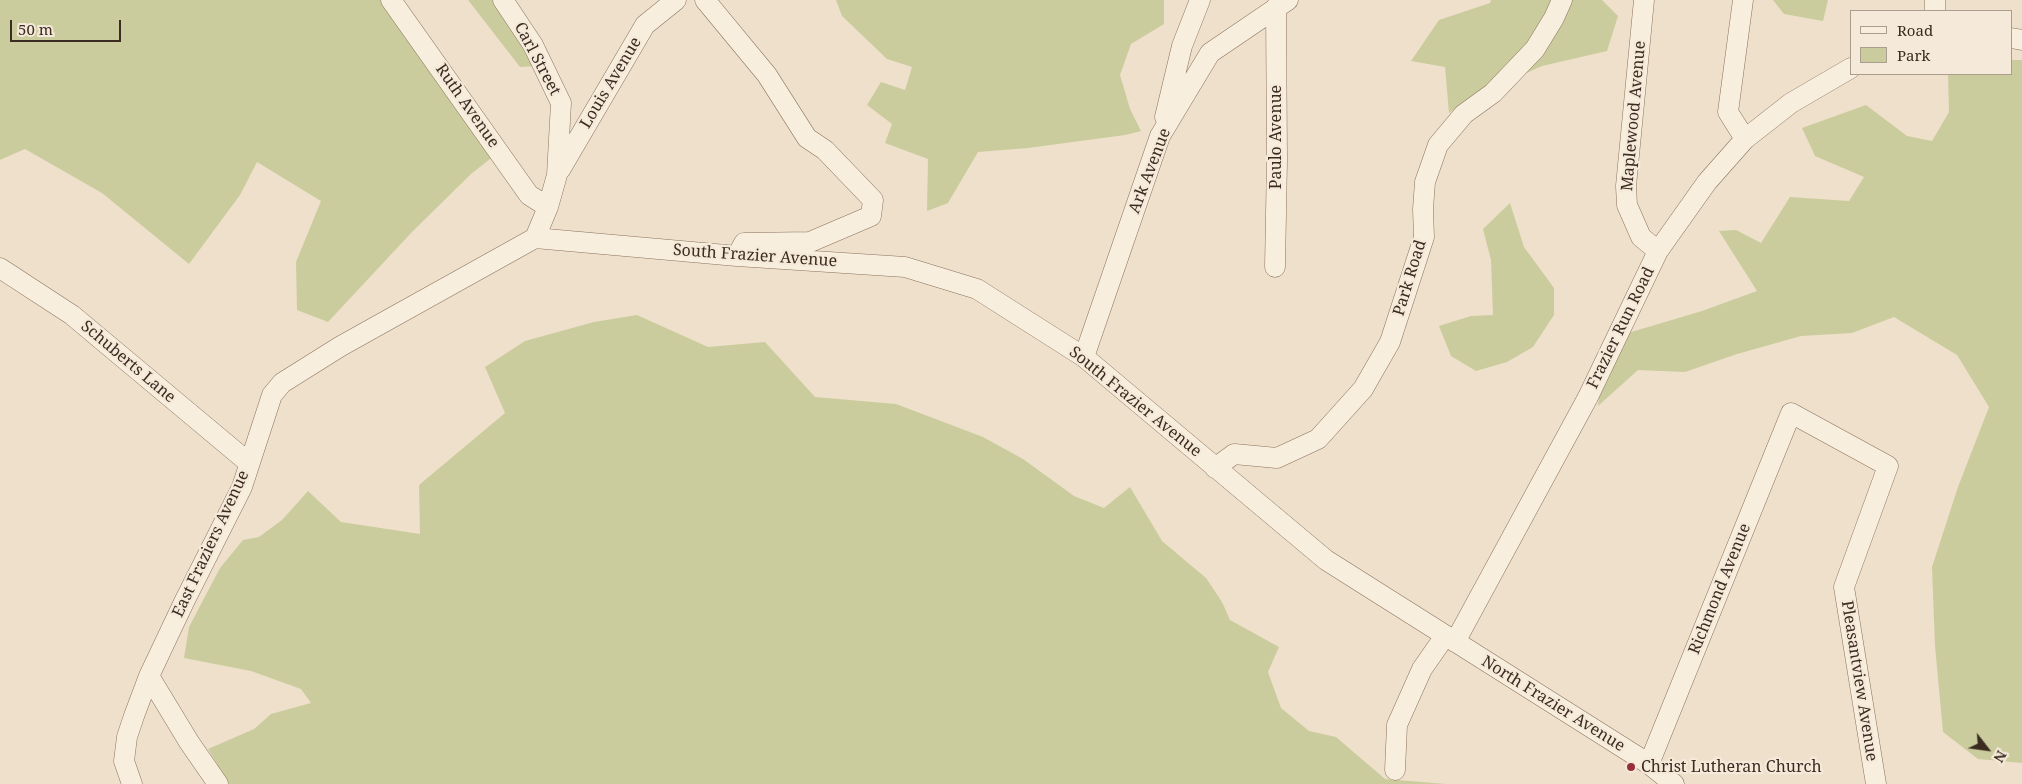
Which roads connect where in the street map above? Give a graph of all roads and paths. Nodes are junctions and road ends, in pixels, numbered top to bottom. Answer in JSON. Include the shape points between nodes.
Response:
{"nodes":[{"id":1,"x":391,"y":0,"type":"edge"},
{"id":2,"x":504,"y":0,"type":"edge"},
{"id":3,"x":676,"y":0,"type":"edge"},
{"id":4,"x":705,"y":0,"type":"edge"},
{"id":5,"x":1200,"y":0,"type":"edge"},
{"id":6,"x":1562,"y":0,"type":"edge"},
{"id":7,"x":1644,"y":0,"type":"edge"},
{"id":8,"x":1743,"y":0,"type":"edge"},
{"id":9,"x":1282,"y":4,"type":"edge"},
{"id":10,"x":1850,"y":69,"type":"edge"},
{"id":11,"x":1160,"y":136,"type":"junction"},
{"id":12,"x":1744,"y":140,"type":"junction"},
{"id":13,"x":557,"y":175,"type":"junction"},
{"id":14,"x":548,"y":207,"type":"junction"},
{"id":15,"x":535,"y":238,"type":"junction"},
{"id":16,"x":1658,"y":251,"type":"junction"},
{"id":17,"x":737,"y":256,"type":"junction"},
{"id":18,"x":0,"y":268,"type":"edge"},
{"id":19,"x":1275,"y":268,"type":"dead end"},
{"id":20,"x":1084,"y":358,"type":"junction"},
{"id":21,"x":1791,"y":413,"type":"joint"},
{"id":22,"x":250,"y":462,"type":"junction"},
{"id":23,"x":1215,"y":468,"type":"junction"},
{"id":24,"x":1450,"y":639,"type":"junction"},
{"id":25,"x":149,"y":676,"type":"junction"},
{"id":26,"x":1648,"y":764,"type":"junction"},
{"id":27,"x":1395,"y":770,"type":"dead end"},
{"id":28,"x":132,"y":784,"type":"edge"},
{"id":29,"x":218,"y":784,"type":"edge"},
{"id":30,"x":1674,"y":784,"type":"edge"},
{"id":31,"x":1876,"y":784,"type":"edge"}],
"edges":[{"from":1,"to":14,"type":"street","name":"Ruth Avenue","via":[[529,195]]},
{"from":2,"to":13,"type":"street","name":"Carl Street","via":[[533,45],[561,103]]},
{"from":3,"to":13,"type":"street","name":"Louis Avenue","via":[[646,25]]},
{"from":4,"to":17,"type":"street","via":[[767,75],[807,138],[825,150],[873,200],[871,216],[810,242],[744,243]]},
{"from":5,"to":11,"type":"street","via":[[1182,46]]},
{"from":6,"to":23,"type":"street","name":"Park Road","via":[[1535,49],[1493,92],[1464,114],[1438,145],[1425,182],[1424,237],[1390,342],[1363,389],[1318,439],[1277,458],[1234,454]]},
{"from":7,"to":16,"type":"street","name":"Maplewood Avenue","via":[[1626,186],[1627,205],[1641,237]]},
{"from":8,"to":12,"type":"street","via":[[1728,112]]},
{"from":9,"to":11,"type":"street","name":"Ark Avenue","via":[[1210,53]]},
{"from":9,"to":19,"type":"street","name":"Paulo Avenue"},
{"from":10,"to":12,"type":"street","name":"Frazier Run Road","via":[[1791,103]]},
{"from":11,"to":20,"type":"street","name":"Ark Avenue"},
{"from":12,"to":16,"type":"street","name":"Frazier Run Road","via":[[1707,182]]},
{"from":13,"to":14,"type":"street","name":"Carl Street"},
{"from":14,"to":15,"type":"street","name":"Carl Street"},
{"from":15,"to":17,"type":"street","name":"South Frazier Avenue"},
{"from":15,"to":22,"type":"street","name":"East Fraziers Avenue","via":[[341,346],[282,383],[272,395]]},
{"from":16,"to":24,"type":"street","name":"Frazier Run Road","via":[[1588,397]]},
{"from":17,"to":20,"type":"street","name":"South Frazier Avenue","via":[[905,267],[976,289]]},
{"from":18,"to":22,"type":"street","name":"Schuberts Lane","via":[[72,315]]},
{"from":20,"to":23,"type":"street","name":"South Frazier Avenue"},
{"from":21,"to":26,"type":"street","name":"Richmond Avenue"},
{"from":21,"to":31,"type":"street","name":"Pleasantview Avenue","via":[[1888,466],[1844,587]]},
{"from":22,"to":25,"type":"street","name":"East Fraziers Avenue","via":[[242,487]]},
{"from":23,"to":24,"type":"street","name":"South Frazier Avenue","via":[[1326,560]]},
{"from":24,"to":26,"type":"street","name":"North Frazier Avenue"},
{"from":24,"to":27,"type":"street","name":"Frazier Run Road","via":[[1422,669],[1397,725]]},
{"from":25,"to":28,"type":"street","name":"East Fraziers Avenue","via":[[127,737],[124,761]]},
{"from":25,"to":29,"type":"street"},
{"from":26,"to":30,"type":"street","name":"North Frazier Avenue"}]}
